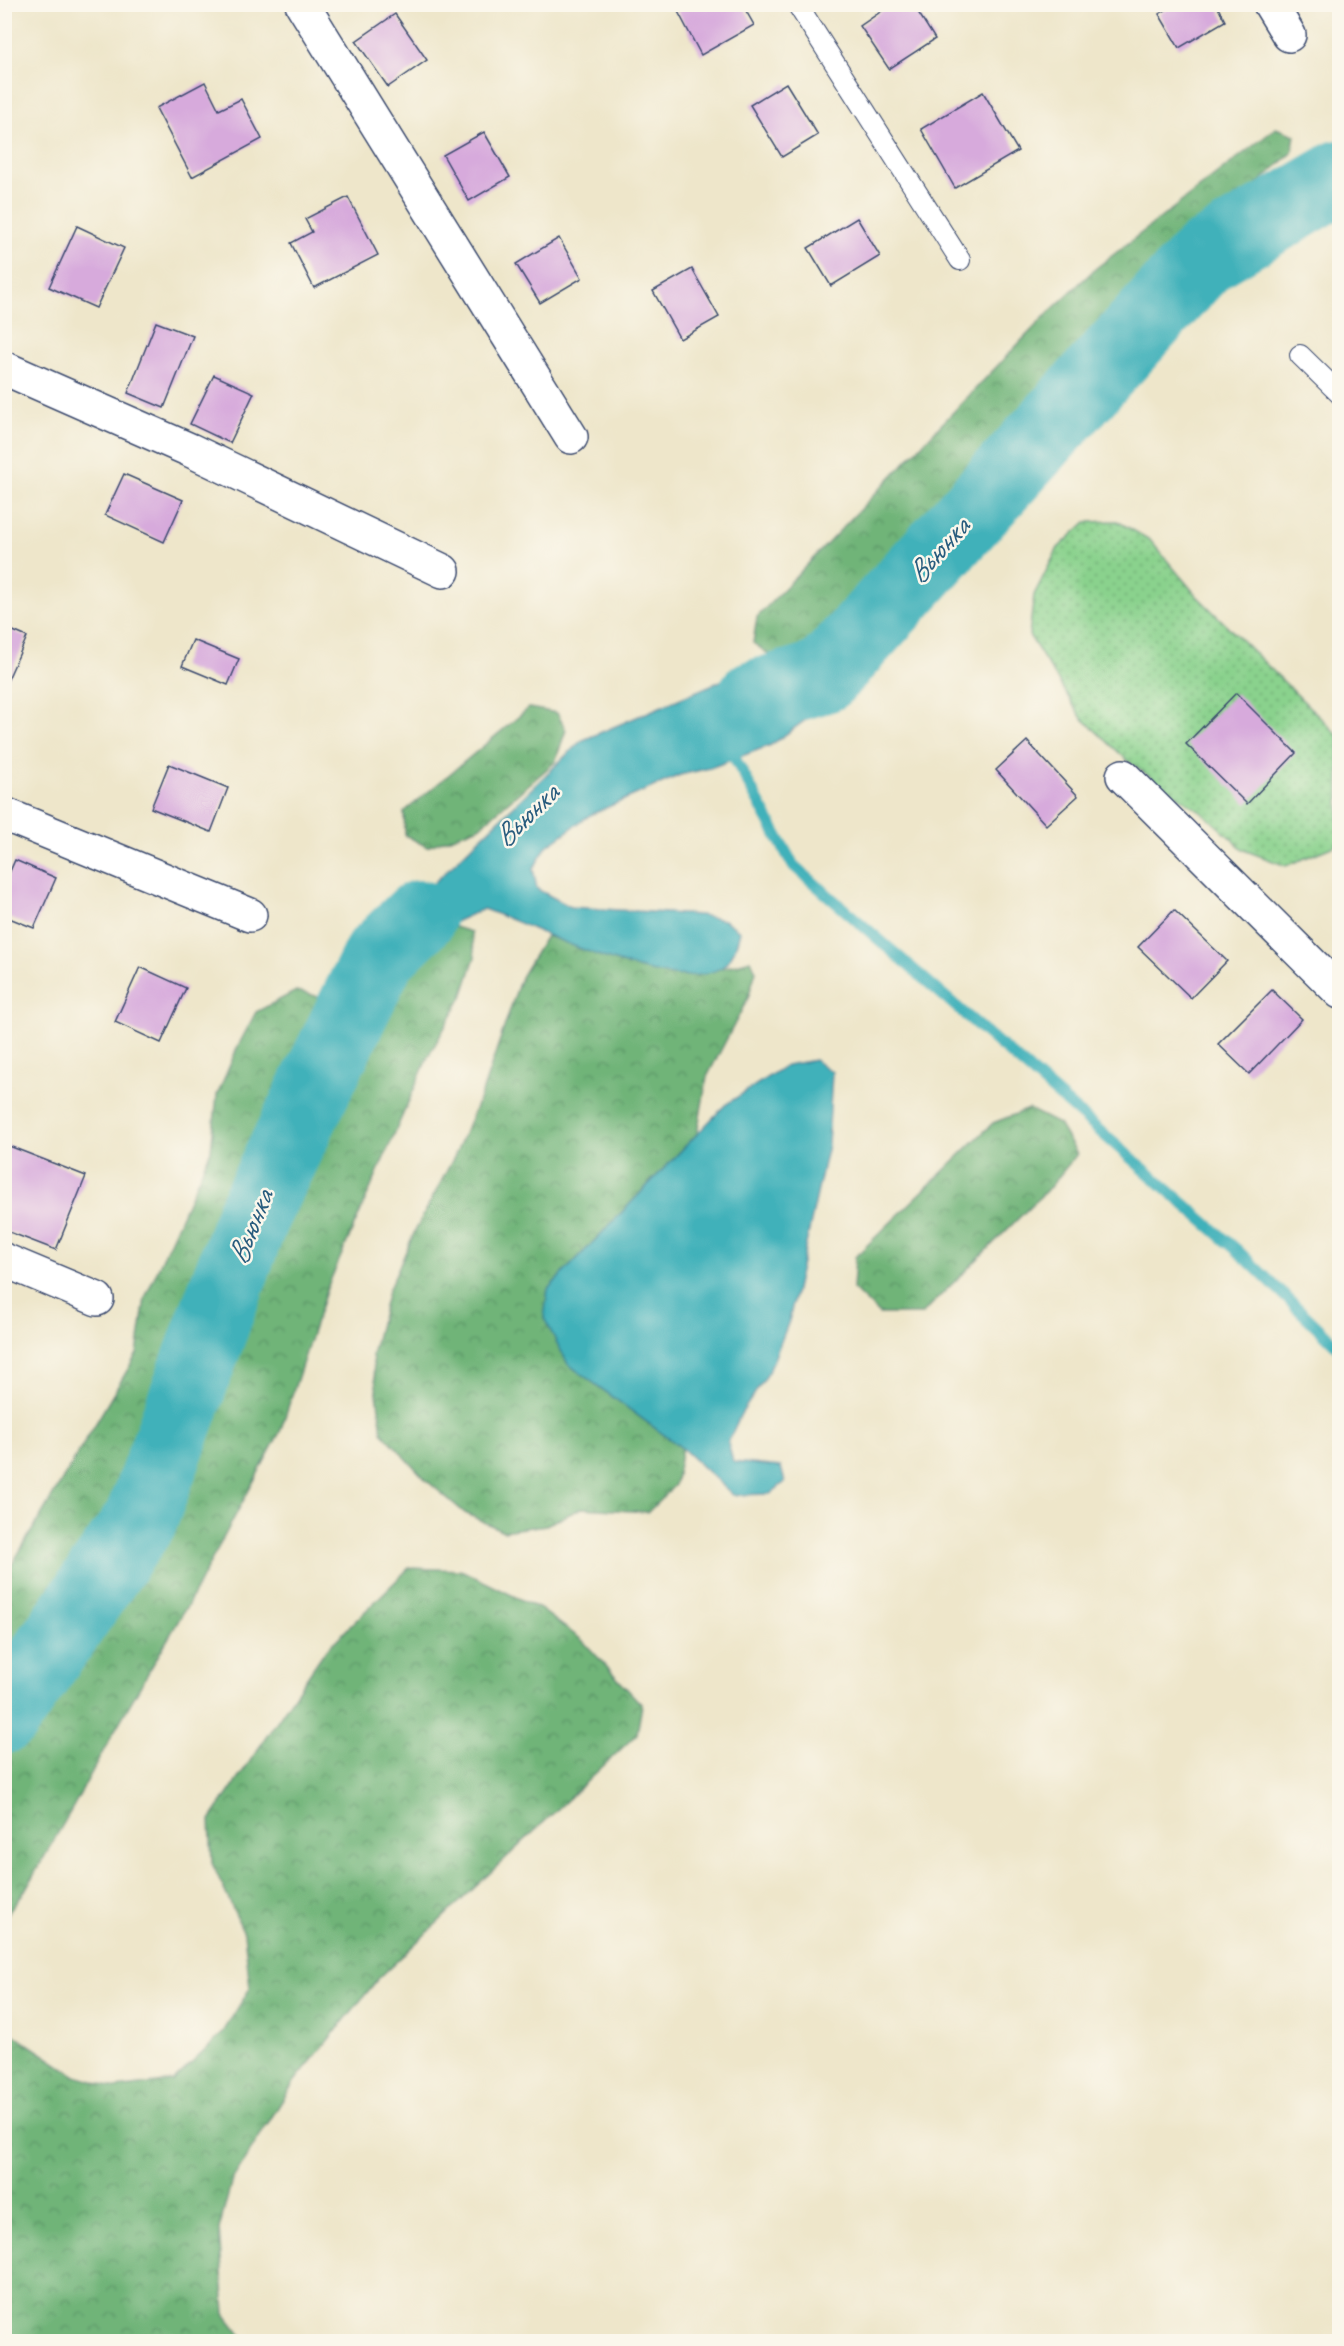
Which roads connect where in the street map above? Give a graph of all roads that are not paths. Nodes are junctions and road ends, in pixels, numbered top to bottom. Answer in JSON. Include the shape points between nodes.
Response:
{"nodes":[{"id":1,"x":302,"y":4,"type":"edge"},
{"id":2,"x":797,"y":4,"type":"edge"},
{"id":3,"x":1270,"y":4,"type":"edge"},
{"id":4,"x":1289,"y":35,"type":"dead end"},
{"id":5,"x":960,"y":260,"type":"dead end"},
{"id":6,"x":1300,"y":354,"type":"dead end"},
{"id":7,"x":4,"y":368,"type":"edge"},
{"id":8,"x":1340,"y":394,"type":"edge"},
{"id":9,"x":571,"y":437,"type":"dead end"},
{"id":10,"x":443,"y":570,"type":"dead end"},
{"id":11,"x":1123,"y":776,"type":"dead end"},
{"id":12,"x":4,"y":814,"type":"edge"},
{"id":13,"x":250,"y":915,"type":"dead end"},
{"id":14,"x":1340,"y":992,"type":"edge"},
{"id":15,"x":4,"y":1260,"type":"edge"},
{"id":16,"x":97,"y":1299,"type":"dead end"}],
"edges":[{"from":1,"to":9,"type":"street"},
{"from":2,"to":5,"type":"lane"},
{"from":3,"to":4,"type":"street"},
{"from":6,"to":8,"type":"lane"},
{"from":7,"to":10,"type":"street","via":[[190,450]]},
{"from":11,"to":14,"type":"street"},
{"from":12,"to":13,"type":"street"},
{"from":15,"to":16,"type":"street"}]}
